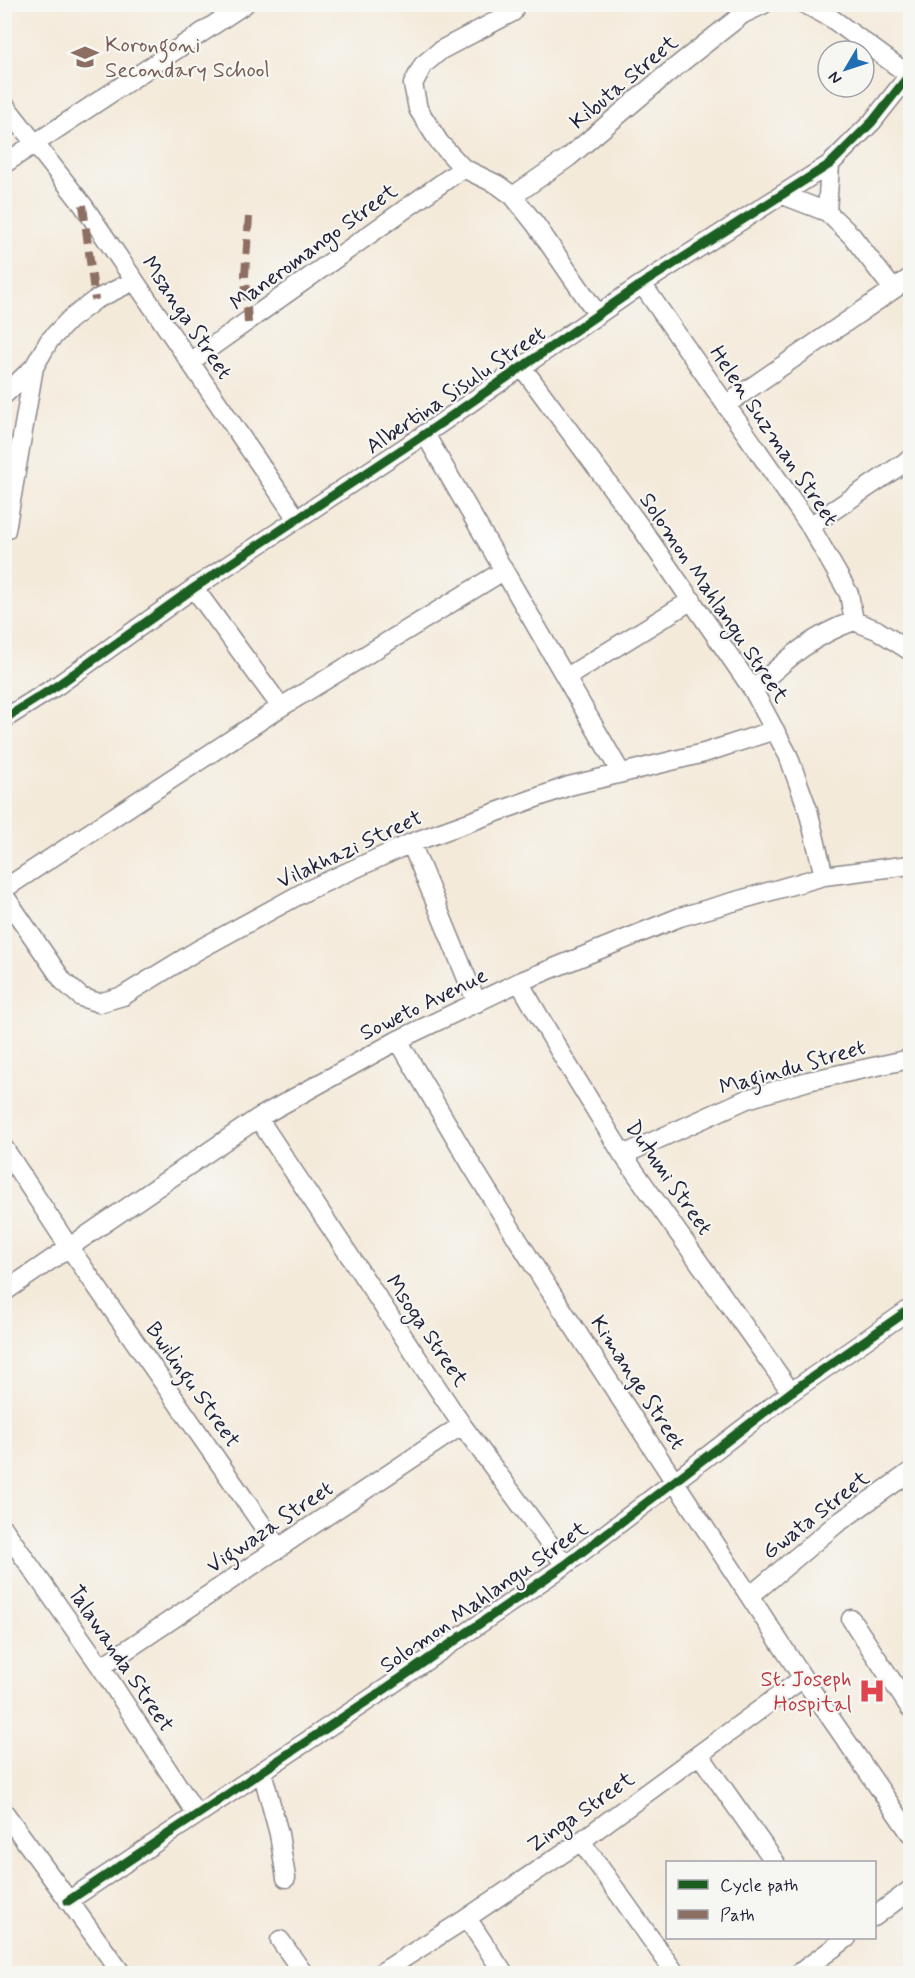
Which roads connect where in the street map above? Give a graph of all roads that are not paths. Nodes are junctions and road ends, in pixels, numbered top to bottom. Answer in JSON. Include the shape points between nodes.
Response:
{"nodes":[{"id":1,"x":245,"y":4,"type":"edge"},
{"id":2,"x":764,"y":4,"type":"edge"},
{"id":3,"x":805,"y":4,"type":"edge"},
{"id":4,"x":513,"y":12,"type":"dead end"},
{"id":5,"x":910,"y":75,"type":"edge"},
{"id":6,"x":4,"y":104,"type":"edge"},
{"id":7,"x":36,"y":143,"type":"junction"},
{"id":8,"x":4,"y":164,"type":"edge"},
{"id":9,"x":830,"y":164,"type":"junction"},
{"id":10,"x":462,"y":168,"type":"junction"},
{"id":11,"x":783,"y":195,"type":"junction"},
{"id":12,"x":513,"y":196,"type":"junction"},
{"id":13,"x":827,"y":212,"type":"junction"},
{"id":14,"x":910,"y":278,"type":"edge"},
{"id":15,"x":134,"y":281,"type":"junction"},
{"id":16,"x":642,"y":284,"type":"junction"},
{"id":17,"x":894,"y":289,"type":"junction"},
{"id":18,"x":598,"y":315,"type":"junction"},
{"id":19,"x":190,"y":362,"type":"junction"},
{"id":20,"x":34,"y":367,"type":"junction"},
{"id":21,"x":522,"y":367,"type":"junction"},
{"id":22,"x":4,"y":395,"type":"edge"},
{"id":23,"x":727,"y":404,"type":"junction"},
{"id":24,"x":425,"y":434,"type":"junction"},
{"id":25,"x":910,"y":459,"type":"edge"},
{"id":26,"x":297,"y":519,"type":"junction"},
{"id":27,"x":810,"y":526,"type":"junction"},
{"id":28,"x":6,"y":530,"type":"edge"},
{"id":29,"x":503,"y":570,"type":"junction"},
{"id":30,"x":194,"y":588,"type":"junction"},
{"id":31,"x":692,"y":600,"type":"junction"},
{"id":32,"x":854,"y":621,"type":"junction"},
{"id":33,"x":910,"y":651,"type":"edge"},
{"id":34,"x":567,"y":676,"type":"junction"},
{"id":35,"x":753,"y":690,"type":"junction"},
{"id":36,"x":281,"y":707,"type":"junction"},
{"id":37,"x":4,"y":719,"type":"edge"},
{"id":38,"x":774,"y":730,"type":"junction"},
{"id":39,"x":621,"y":773,"type":"junction"},
{"id":40,"x":411,"y":843,"type":"junction"},
{"id":41,"x":910,"y":865,"type":"edge"},
{"id":42,"x":824,"y":876,"type":"junction"},
{"id":43,"x":4,"y":889,"type":"edge"},
{"id":44,"x":4,"y":895,"type":"edge"},
{"id":45,"x":519,"y":982,"type":"junction"},
{"id":46,"x":477,"y":1003,"type":"junction"},
{"id":47,"x":398,"y":1040,"type":"junction"},
{"id":48,"x":910,"y":1059,"type":"edge"},
{"id":49,"x":258,"y":1118,"type":"junction"},
{"id":50,"x":4,"y":1148,"type":"edge"},
{"id":51,"x":623,"y":1155,"type":"junction"},
{"id":52,"x":69,"y":1247,"type":"junction"},
{"id":53,"x":4,"y":1292,"type":"edge"},
{"id":54,"x":910,"y":1309,"type":"edge"},
{"id":55,"x":791,"y":1392,"type":"junction"},
{"id":56,"x":462,"y":1425,"type":"junction"},
{"id":57,"x":910,"y":1472,"type":"edge"},
{"id":58,"x":674,"y":1480,"type":"junction"},
{"id":59,"x":4,"y":1529,"type":"edge"},
{"id":60,"x":279,"y":1549,"type":"junction"},
{"id":61,"x":565,"y":1565,"type":"junction"},
{"id":62,"x":750,"y":1596,"type":"junction"},
{"id":63,"x":851,"y":1619,"type":"dead end"},
{"id":64,"x":101,"y":1666,"type":"junction"},
{"id":65,"x":803,"y":1678,"type":"junction"},
{"id":66,"x":910,"y":1708,"type":"edge"},
{"id":67,"x":699,"y":1755,"type":"junction"},
{"id":68,"x":262,"y":1771,"type":"junction"},
{"id":69,"x":4,"y":1812,"type":"edge"},
{"id":70,"x":197,"y":1815,"type":"junction"},
{"id":71,"x":910,"y":1833,"type":"edge"},
{"id":72,"x":581,"y":1841,"type":"junction"},
{"id":73,"x":774,"y":1861,"type":"edge"},
{"id":74,"x":286,"y":1878,"type":"dead end"},
{"id":75,"x":910,"y":1890,"type":"edge"},
{"id":76,"x":68,"y":1901,"type":"junction"},
{"id":77,"x":876,"y":1916,"type":"edge"},
{"id":78,"x":467,"y":1918,"type":"junction"},
{"id":79,"x":280,"y":1940,"type":"dead end"},
{"id":80,"x":836,"y":1941,"type":"edge"},
{"id":81,"x":120,"y":1973,"type":"edge"},
{"id":82,"x":304,"y":1974,"type":"edge"},
{"id":83,"x":379,"y":1974,"type":"edge"},
{"id":84,"x":504,"y":1974,"type":"edge"},
{"id":85,"x":676,"y":1974,"type":"edge"},
{"id":86,"x":798,"y":1974,"type":"edge"}],
"edges":[{"from":1,"to":7,"type":"street"},
{"from":2,"to":12,"type":"street","name":"Kibuta Street","via":[[743,14],[569,157]]},
{"from":3,"to":5,"type":"street"},
{"from":4,"to":10,"type":"street","via":[[441,50],[423,65],[413,84],[418,109]]},
{"from":5,"to":9,"type":"street","name":"Albertina Sisulu Street","via":[[872,122]]},
{"from":6,"to":7,"type":"street","name":"Msanga Street"},
{"from":7,"to":8,"type":"street"},
{"from":7,"to":15,"type":"street","name":"Msanga Street"},
{"from":9,"to":11,"type":"street","name":"Albertina Sisulu Street"},
{"from":9,"to":13,"type":"street"},
{"from":10,"to":12,"type":"street"},
{"from":10,"to":19,"type":"street","name":"Maneromango Street"},
{"from":11,"to":13,"type":"street"},
{"from":11,"to":16,"type":"street","name":"Albertina Sisulu Street"},
{"from":12,"to":18,"type":"street"},
{"from":13,"to":17,"type":"street","via":[[852,236]]},
{"from":14,"to":17,"type":"street"},
{"from":15,"to":19,"type":"street","name":"Msanga Street"},
{"from":15,"to":20,"type":"street","via":[[95,300],[69,320],[49,341]]},
{"from":16,"to":18,"type":"street","name":"Albertina Sisulu Street"},
{"from":16,"to":23,"type":"street","name":"Helen Suzman Street"},
{"from":17,"to":23,"type":"street"},
{"from":18,"to":21,"type":"street","name":"Albertina Sisulu Street"},
{"from":19,"to":26,"type":"street","name":"Msanga Street"},
{"from":20,"to":22,"type":"street"},
{"from":20,"to":28,"type":"street"},
{"from":21,"to":24,"type":"street","name":"Albertina Sisulu Street"},
{"from":21,"to":31,"type":"street","name":"Solomon Mahlangu Street"},
{"from":23,"to":27,"type":"street","name":"Helen Suzman Street"},
{"from":24,"to":26,"type":"street","name":"Albertina Sisulu Street"},
{"from":24,"to":29,"type":"street"},
{"from":25,"to":27,"type":"street"},
{"from":26,"to":30,"type":"street","name":"Albertina Sisulu Street"},
{"from":27,"to":32,"type":"street","name":"Helen Suzman Street","via":[[849,594]]},
{"from":29,"to":34,"type":"street"},
{"from":29,"to":36,"type":"street"},
{"from":30,"to":36,"type":"street"},
{"from":30,"to":37,"type":"street","name":"Albertina Sisulu Street"},
{"from":31,"to":34,"type":"street"},
{"from":31,"to":35,"type":"street","name":"Solomon Mahlangu Street"},
{"from":32,"to":33,"type":"street"},
{"from":32,"to":35,"type":"street","via":[[829,630]]},
{"from":34,"to":39,"type":"street"},
{"from":35,"to":38,"type":"street","name":"Solomon Mahlangu Street"},
{"from":36,"to":43,"type":"street"},
{"from":38,"to":39,"type":"street","name":"Vilakhazi Street","via":[[704,753]]},
{"from":38,"to":42,"type":"street","name":"Solomon Mahlangu Street","via":[[788,755],[808,810]]},
{"from":39,"to":40,"type":"street","name":"Vilakhazi Street","via":[[540,796]]},
{"from":40,"to":44,"type":"street","name":"Vilakhazi Street","via":[[306,891],[123,996],[99,1002],[81,997],[63,981]]},
{"from":40,"to":46,"type":"street"},
{"from":41,"to":42,"type":"street","name":"Soweto Avenue"},
{"from":42,"to":45,"type":"street","name":"Soweto Avenue","via":[[680,917]]},
{"from":45,"to":46,"type":"street","name":"Soweto Avenue"},
{"from":45,"to":51,"type":"street","name":"Dutumi Street"},
{"from":46,"to":47,"type":"street","name":"Soweto Avenue"},
{"from":47,"to":49,"type":"street","name":"Soweto Avenue"},
{"from":47,"to":58,"type":"street","name":"Kimange Street","via":[[537,1270]]},
{"from":48,"to":51,"type":"street","name":"Magindu Street","via":[[747,1099]]},
{"from":49,"to":52,"type":"street","name":"Soweto Avenue"},
{"from":49,"to":56,"type":"street","name":"Msoga Street"},
{"from":50,"to":52,"type":"street","name":"Bwilingu Street"},
{"from":51,"to":55,"type":"street","name":"Dutumi Street"},
{"from":52,"to":53,"type":"street","name":"Soweto Avenue"},
{"from":52,"to":60,"type":"street","name":"Bwilingu Street"},
{"from":54,"to":55,"type":"street","name":"Solomon Mahlangu Street"},
{"from":55,"to":58,"type":"street","name":"Solomon Mahlangu Street"},
{"from":56,"to":60,"type":"street","name":"Vigwaza Street"},
{"from":56,"to":61,"type":"street","name":"Msoga Street"},
{"from":57,"to":62,"type":"street","name":"Gwata Street","via":[[836,1525]]},
{"from":58,"to":61,"type":"street","name":"Solomon Mahlangu Street"},
{"from":58,"to":62,"type":"street","name":"Kimange Street"},
{"from":59,"to":64,"type":"street","name":"Talawanda Street"},
{"from":60,"to":64,"type":"street","name":"Vigwaza Street"},
{"from":61,"to":68,"type":"street","name":"Solomon Mahlangu Street"},
{"from":62,"to":65,"type":"street","name":"Kimange Street"},
{"from":63,"to":66,"type":"street"},
{"from":64,"to":70,"type":"street","name":"Talawanda Street"},
{"from":65,"to":67,"type":"street","name":"Zinga Street"},
{"from":65,"to":71,"type":"street","name":"Kimange Street"},
{"from":67,"to":72,"type":"street","name":"Zinga Street"},
{"from":67,"to":73,"type":"street"},
{"from":68,"to":70,"type":"street","name":"Solomon Mahlangu Street"},
{"from":68,"to":74,"type":"street"},
{"from":69,"to":76,"type":"street"},
{"from":70,"to":76,"type":"street","name":"Solomon Mahlangu Street"},
{"from":72,"to":78,"type":"street","name":"Zinga Street"},
{"from":72,"to":85,"type":"street"},
{"from":75,"to":77,"type":"street"},
{"from":76,"to":81,"type":"street"},
{"from":78,"to":83,"type":"street","name":"Zinga Street"},
{"from":78,"to":84,"type":"street"},
{"from":79,"to":82,"type":"street"},
{"from":80,"to":86,"type":"street"}]}
